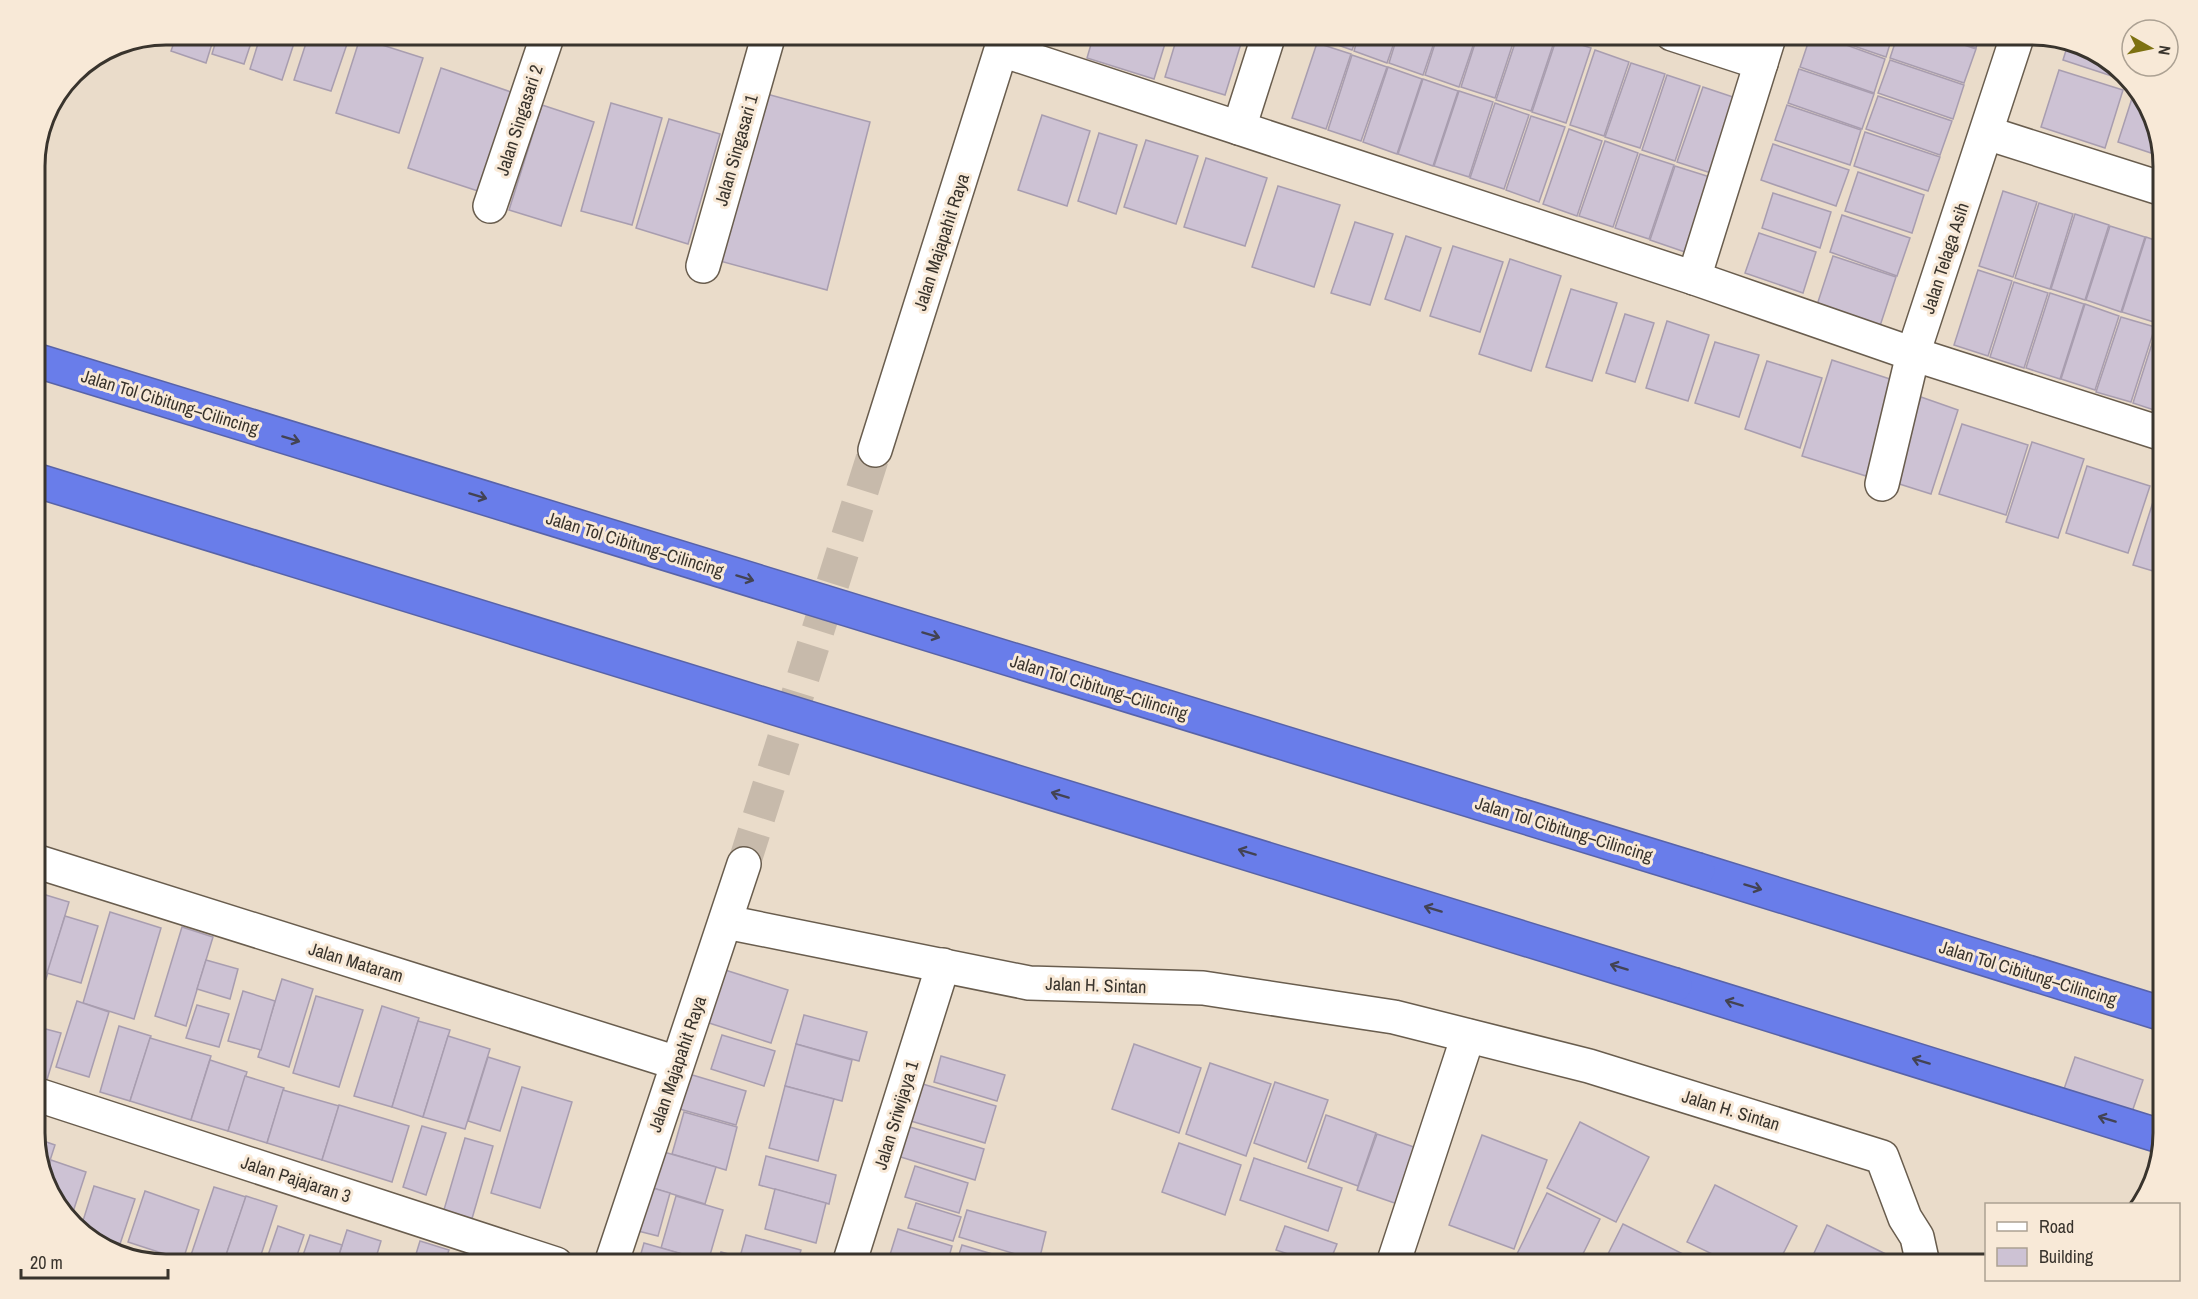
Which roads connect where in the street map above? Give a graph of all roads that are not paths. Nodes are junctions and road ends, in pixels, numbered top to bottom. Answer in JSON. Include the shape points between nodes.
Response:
{"nodes":[{"id":1,"x":544,"y":45,"type":"edge"},
{"id":2,"x":766,"y":45,"type":"edge"},
{"id":3,"x":1003,"y":45,"type":"edge"},
{"id":4,"x":1012,"y":45,"type":"edge"},
{"id":5,"x":1265,"y":45,"type":"edge"},
{"id":6,"x":1740,"y":45,"type":"edge"},
{"id":7,"x":2014,"y":45,"type":"edge"},
{"id":8,"x":1765,"y":49,"type":"edge"},
{"id":9,"x":1239,"y":128,"type":"junction"},
{"id":10,"x":1986,"y":133,"type":"junction"},
{"id":11,"x":2153,"y":186,"type":"edge"},
{"id":12,"x":490,"y":206,"type":"dead end"},
{"id":13,"x":703,"y":266,"type":"dead end"},
{"id":14,"x":1694,"y":278,"type":"junction"},
{"id":15,"x":1913,"y":354,"type":"junction"},
{"id":16,"x":45,"y":363,"type":"edge"},
{"id":17,"x":2153,"y":432,"type":"edge"},
{"id":18,"x":875,"y":450,"type":"tunnel mouth"},
{"id":19,"x":45,"y":483,"type":"edge"},
{"id":20,"x":1882,"y":484,"type":"dead end"},
{"id":21,"x":45,"y":864,"type":"edge"},
{"id":22,"x":744,"y":864,"type":"tunnel mouth"},
{"id":23,"x":726,"y":922,"type":"junction"},
{"id":24,"x":943,"y":965,"type":"junction"},
{"id":25,"x":2153,"y":1011,"type":"edge"},
{"id":26,"x":1468,"y":1036,"type":"junction"},
{"id":27,"x":677,"y":1063,"type":"junction"},
{"id":28,"x":45,"y":1097,"type":"edge"},
{"id":29,"x":2153,"y":1134,"type":"edge"},
{"id":30,"x":525,"y":1254,"type":"edge"},
{"id":31,"x":614,"y":1254,"type":"edge"},
{"id":32,"x":852,"y":1254,"type":"edge"},
{"id":33,"x":1396,"y":1254,"type":"edge"},
{"id":34,"x":1921,"y":1254,"type":"edge"}],
"edges":[{"from":1,"to":12,"type":"street","name":"Jalan Singasari 2"},
{"from":2,"to":13,"type":"street","name":"Jalan Singasari 1"},
{"from":3,"to":18,"type":"street","name":"Jalan Majapahit Raya"},
{"from":4,"to":9,"type":"street"},
{"from":5,"to":9,"type":"street"},
{"from":6,"to":8,"type":"street"},
{"from":7,"to":10,"type":"street","name":"Jalan Telaga Asih"},
{"from":8,"to":14,"type":"street"},
{"from":9,"to":14,"type":"street"},
{"from":10,"to":11,"type":"street"},
{"from":10,"to":15,"type":"street","name":"Jalan Telaga Asih"},
{"from":14,"to":15,"type":"street"},
{"from":15,"to":17,"type":"street"},
{"from":15,"to":20,"type":"street","name":"Jalan Telaga Asih"},
{"from":16,"to":25,"type":"highway","name":"Jalan Tol Cibitung–Cilincing","one_way":true,"bridge":true},
{"from":29,"to":19,"type":"highway","one_way":true,"bridge":true},
{"from":21,"to":27,"type":"street","name":"Jalan Mataram"},
{"from":22,"to":23,"type":"street","name":"Jalan Majapahit Raya"},
{"from":23,"to":24,"type":"street","name":"Jalan H. Sintan"},
{"from":23,"to":27,"type":"street","name":"Jalan Majapahit Raya"},
{"from":24,"to":26,"type":"street","name":"Jalan H. Sintan","via":[[1029,982],[1203,988],[1394,1017]]},
{"from":24,"to":32,"type":"street","name":"Jalan Sriwijaya 1"},
{"from":26,"to":33,"type":"street"},
{"from":26,"to":34,"type":"street","name":"Jalan H. Sintan","via":[[1588,1066],[1882,1157]]},
{"from":27,"to":31,"type":"street","name":"Jalan Majapahit Raya"},
{"from":28,"to":30,"type":"street","name":"Jalan Pajajaran 3"}]}
